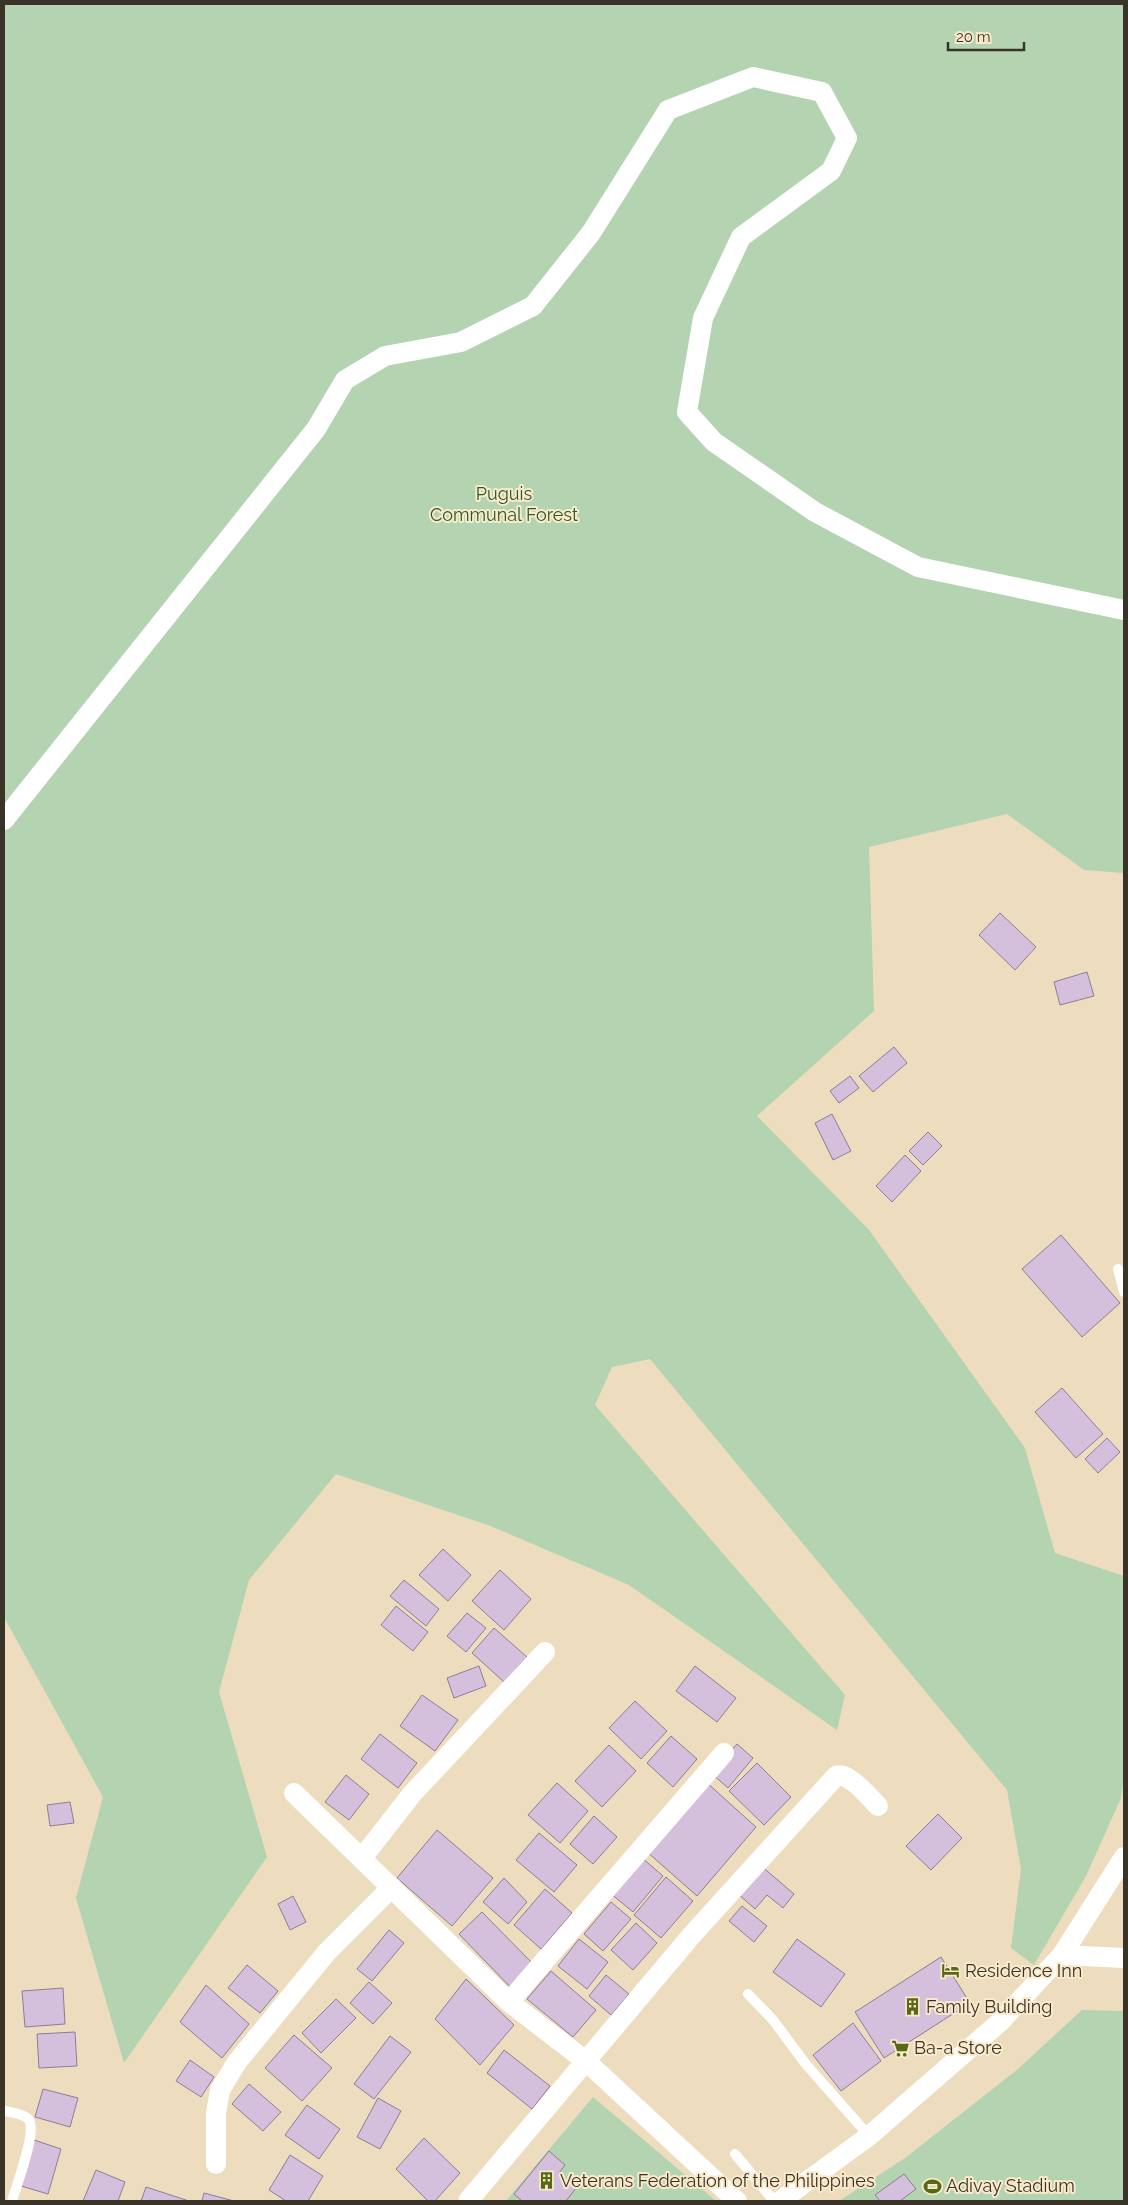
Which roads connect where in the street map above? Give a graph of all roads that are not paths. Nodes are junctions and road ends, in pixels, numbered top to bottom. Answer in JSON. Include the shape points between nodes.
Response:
{"nodes":[{"id":1,"x":1124,"y":610,"type":"edge"},
{"id":2,"x":4,"y":820,"type":"edge"},
{"id":3,"x":1118,"y":1269,"type":"dead end"},
{"id":4,"x":1124,"y":1292,"type":"edge"},
{"id":5,"x":545,"y":1652,"type":"dead end"},
{"id":6,"x":724,"y":1753,"type":"dead end"},
{"id":7,"x":294,"y":1792,"type":"dead end"},
{"id":8,"x":878,"y":1806,"type":"dead end"},
{"id":9,"x":1124,"y":1857,"type":"edge"},
{"id":10,"x":362,"y":1858,"type":"junction"},
{"id":11,"x":392,"y":1887,"type":"junction"},
{"id":12,"x":1062,"y":1955,"type":"junction"},
{"id":13,"x":1124,"y":1958,"type":"edge"},
{"id":14,"x":748,"y":1994,"type":"dead end"},
{"id":15,"x":509,"y":2002,"type":"junction"},
{"id":16,"x":587,"y":2062,"type":"junction"},
{"id":17,"x":4,"y":2111,"type":"edge"},
{"id":18,"x":869,"y":2136,"type":"junction"},
{"id":19,"x":735,"y":2154,"type":"dead end"},
{"id":20,"x":216,"y":2164,"type":"dead end"},
{"id":21,"x":12,"y":2201,"type":"edge"},
{"id":22,"x":468,"y":2201,"type":"edge"},
{"id":23,"x":737,"y":2201,"type":"edge"},
{"id":24,"x":774,"y":2201,"type":"edge"},
{"id":25,"x":780,"y":2201,"type":"edge"}],
"edges":[{"from":1,"to":2,"type":"street","via":[[918,567],[815,512],[714,442],[687,412],[703,318],[741,237],[830,172],[847,138],[822,92],[753,77],[668,110],[591,233],[533,306],[461,342],[385,356],[345,380],[316,428]]},
{"from":3,"to":4,"type":"lane"},
{"from":5,"to":10,"type":"street","via":[[412,1794]]},
{"from":6,"to":15,"type":"street"},
{"from":7,"to":10,"type":"street"},
{"from":8,"to":16,"type":"street","via":[[847,1776],[836,1776],[697,1929]]},
{"from":9,"to":12,"type":"street"},
{"from":10,"to":11,"type":"street"},
{"from":11,"to":15,"type":"street"},
{"from":11,"to":20,"type":"street","via":[[327,1952],[237,2062],[220,2090],[216,2113]]},
{"from":12,"to":13,"type":"street"},
{"from":12,"to":18,"type":"street","via":[[1000,2022]]},
{"from":14,"to":18,"type":"lane"},
{"from":15,"to":16,"type":"street"},
{"from":16,"to":22,"type":"street"},
{"from":16,"to":23,"type":"street"},
{"from":17,"to":21,"type":"lane","via":[[23,2116],[32,2127]]},
{"from":18,"to":25,"type":"street"},
{"from":19,"to":24,"type":"lane"}]}
